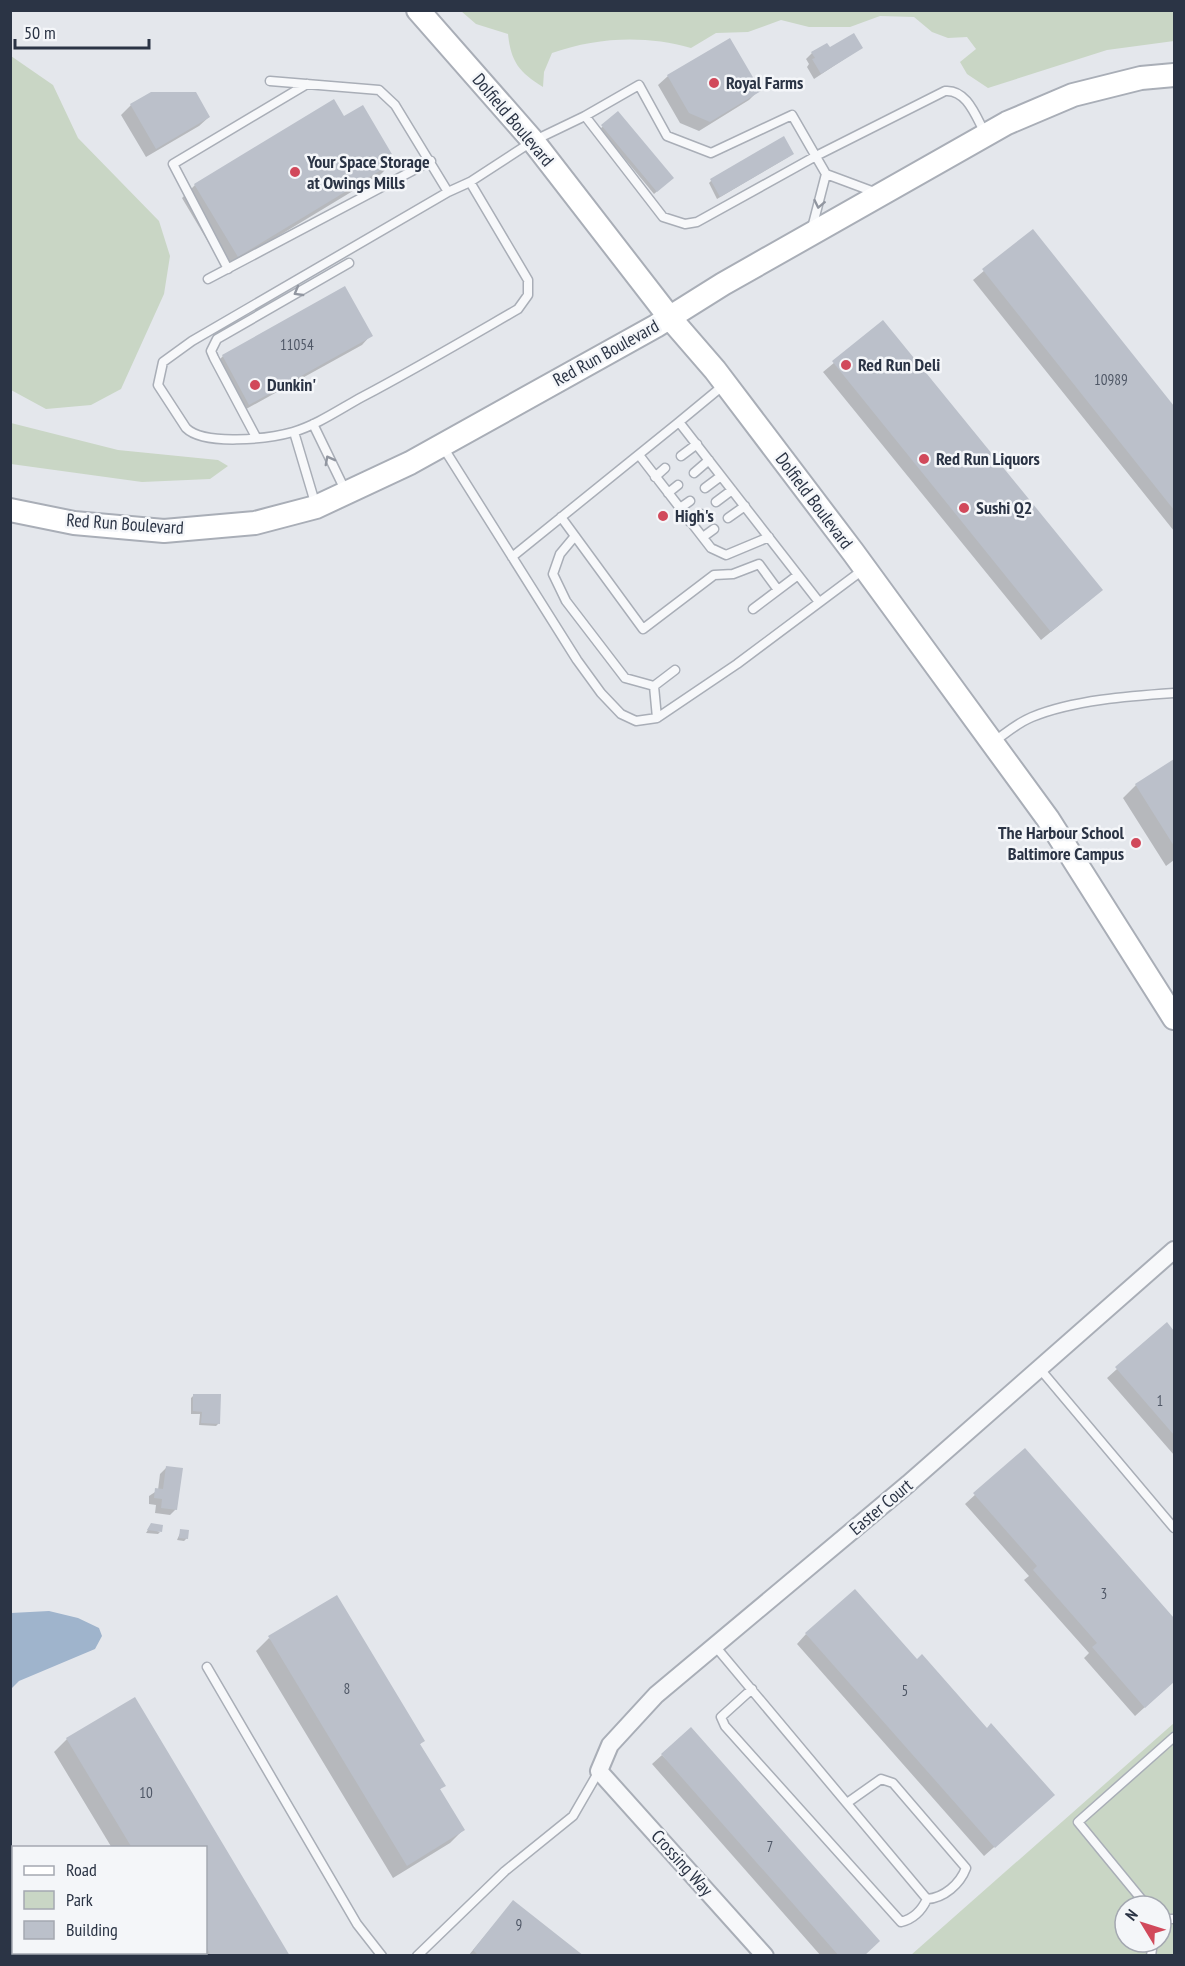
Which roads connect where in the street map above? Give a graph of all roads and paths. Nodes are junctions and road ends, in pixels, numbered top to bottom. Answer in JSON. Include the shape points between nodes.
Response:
{"nodes":[{"id":1,"x":418,"y":10,"type":"edge"},
{"id":2,"x":1174,"y":75,"type":"edge"},
{"id":3,"x":270,"y":81,"type":"dead end"},
{"id":4,"x":308,"y":84,"type":"junction"},
{"id":5,"x":585,"y":116,"type":"junction"},
{"id":6,"x":986,"y":135,"type":"junction"},
{"id":7,"x":533,"y":141,"type":"junction"},
{"id":8,"x":816,"y":156,"type":"junction"},
{"id":9,"x":431,"y":161,"type":"junction"},
{"id":10,"x":826,"y":174,"type":"junction"},
{"id":11,"x":470,"y":182,"type":"junction"},
{"id":12,"x":448,"y":192,"type":"junction"},
{"id":13,"x":880,"y":194,"type":"junction"},
{"id":14,"x":809,"y":234,"type":"junction"},
{"id":15,"x":349,"y":263,"type":"dead end"},
{"id":16,"x":228,"y":269,"type":"junction"},
{"id":17,"x":208,"y":279,"type":"dead end"},
{"id":18,"x":670,"y":318,"type":"junction"},
{"id":19,"x":726,"y":384,"type":"junction"},
{"id":20,"x":679,"y":422,"type":"junction"},
{"id":21,"x":313,"y":424,"type":"junction"},
{"id":22,"x":294,"y":432,"type":"junction"},
{"id":23,"x":256,"y":437,"type":"junction"},
{"id":24,"x":441,"y":444,"type":"junction"},
{"id":25,"x":697,"y":444,"type":"junction"},
{"id":26,"x":639,"y":455,"type":"junction"},
{"id":27,"x":681,"y":456,"type":"dead end"},
{"id":28,"x":709,"y":460,"type":"junction"},
{"id":29,"x":665,"y":468,"type":"dead end"},
{"id":30,"x":694,"y":472,"type":"dead end"},
{"id":31,"x":721,"y":476,"type":"junction"},
{"id":32,"x":655,"y":477,"type":"junction"},
{"id":33,"x":678,"y":485,"type":"dead end"},
{"id":34,"x":705,"y":488,"type":"dead end"},
{"id":35,"x":732,"y":490,"type":"junction"},
{"id":36,"x":668,"y":493,"type":"junction"},
{"id":37,"x":348,"y":495,"type":"junction"},
{"id":38,"x":690,"y":501,"type":"dead end"},
{"id":39,"x":716,"y":502,"type":"dead end"},
{"id":40,"x":745,"y":506,"type":"junction"},
{"id":41,"x":316,"y":507,"type":"junction"},
{"id":42,"x":680,"y":508,"type":"junction"},
{"id":43,"x":10,"y":510,"type":"edge"},
{"id":44,"x":701,"y":514,"type":"dead end"},
{"id":45,"x":561,"y":517,"type":"junction"},
{"id":46,"x":729,"y":518,"type":"dead end"},
{"id":47,"x":690,"y":522,"type":"junction"},
{"id":48,"x":714,"y":529,"type":"dead end"},
{"id":49,"x":575,"y":536,"type":"junction"},
{"id":50,"x":703,"y":537,"type":"junction"},
{"id":51,"x":769,"y":537,"type":"junction"},
{"id":52,"x":512,"y":557,"type":"junction"},
{"id":53,"x":865,"y":569,"type":"junction"},
{"id":54,"x":798,"y":575,"type":"junction"},
{"id":55,"x":778,"y":590,"type":"junction"},
{"id":56,"x":819,"y":602,"type":"junction"},
{"id":57,"x":753,"y":609,"type":"dead end"},
{"id":58,"x":675,"y":670,"type":"dead end"},
{"id":59,"x":654,"y":686,"type":"junction"},
{"id":60,"x":1174,"y":693,"type":"edge"},
{"id":61,"x":657,"y":718,"type":"junction"},
{"id":62,"x":992,"y":744,"type":"junction"},
{"id":63,"x":1174,"y":1018,"type":"edge"},
{"id":64,"x":1174,"y":1250,"type":"edge"},
{"id":65,"x":1040,"y":1369,"type":"junction"},
{"id":66,"x":1174,"y":1528,"type":"edge"},
{"id":67,"x":715,"y":1646,"type":"junction"},
{"id":68,"x":207,"y":1668,"type":"dead end"},
{"id":69,"x":752,"y":1689,"type":"junction"},
{"id":70,"x":1174,"y":1737,"type":"edge"},
{"id":71,"x":598,"y":1771,"type":"junction"},
{"id":72,"x":847,"y":1803,"type":"junction"},
{"id":73,"x":1137,"y":1894,"type":"edge"},
{"id":74,"x":927,"y":1899,"type":"junction"},
{"id":75,"x":382,"y":1956,"type":"edge"},
{"id":76,"x":417,"y":1956,"type":"edge"},
{"id":77,"x":765,"y":1956,"type":"edge"}],
"edges":[{"from":1,"to":7,"type":"main road","name":"Dolfield Boulevard"},
{"from":2,"to":6,"type":"main road","name":"Red Run Boulevard","via":[[1141,78],[1073,95]]},
{"from":3,"to":4,"type":"lane"},
{"from":4,"to":9,"type":"lane","via":[[379,90],[395,105]]},
{"from":4,"to":16,"type":"lane","via":[[173,164]]},
{"from":5,"to":7,"type":"lane"},
{"from":5,"to":8,"type":"lane","via":[[663,218],[685,224],[697,222]]},
{"from":5,"to":8,"type":"lane","via":[[639,85],[667,136],[711,153],[792,115]]},
{"from":6,"to":8,"type":"lane","via":[[962,94],[945,91]]},
{"from":6,"to":13,"type":"main road","name":"Red Run Boulevard"},
{"from":7,"to":11,"type":"lane"},
{"from":7,"to":18,"type":"main road","name":"Dolfield Boulevard"},
{"from":8,"to":10,"type":"lane"},
{"from":9,"to":12,"type":"lane"},
{"from":9,"to":16,"type":"lane"},
{"from":10,"to":13,"type":"lane"},
{"from":10,"to":14,"type":"lane","one_way":true},
{"from":11,"to":12,"type":"lane"},
{"from":11,"to":21,"type":"lane","via":[[528,280],[526,302],[410,372]]},
{"from":12,"to":23,"type":"lane","via":[[192,341],[163,362],[158,385],[191,434],[208,438]]},
{"from":13,"to":14,"type":"main road","name":"Red Run Boulevard"},
{"from":14,"to":18,"type":"main road","name":"Red Run Boulevard"},
{"from":15,"to":23,"type":"lane","one_way":true,"via":[[213,344],[214,358]]},
{"from":16,"to":17,"type":"lane"},
{"from":18,"to":19,"type":"main road","name":"Dolfield Boulevard"},
{"from":18,"to":24,"type":"main road","name":"Red Run Boulevard"},
{"from":19,"to":20,"type":"lane"},
{"from":19,"to":53,"type":"main road","name":"Dolfield Boulevard"},
{"from":20,"to":25,"type":"lane"},
{"from":20,"to":26,"type":"lane"},
{"from":21,"to":22,"type":"lane"},
{"from":37,"to":21,"type":"lane","one_way":true},
{"from":22,"to":23,"type":"lane"},
{"from":22,"to":41,"type":"lane"},
{"from":24,"to":37,"type":"main road","name":"Red Run Boulevard"},
{"from":24,"to":52,"type":"lane"},
{"from":25,"to":27,"type":"lane"},
{"from":25,"to":28,"type":"lane"},
{"from":26,"to":32,"type":"lane"},
{"from":26,"to":45,"type":"lane"},
{"from":28,"to":30,"type":"lane"},
{"from":28,"to":31,"type":"lane"},
{"from":29,"to":32,"type":"lane"},
{"from":31,"to":34,"type":"lane"},
{"from":31,"to":35,"type":"lane"},
{"from":32,"to":36,"type":"lane"},
{"from":33,"to":36,"type":"lane"},
{"from":35,"to":39,"type":"lane"},
{"from":35,"to":40,"type":"lane"},
{"from":36,"to":42,"type":"lane"},
{"from":37,"to":41,"type":"main road","name":"Red Run Boulevard"},
{"from":38,"to":42,"type":"lane"},
{"from":40,"to":46,"type":"lane"},
{"from":40,"to":51,"type":"lane"},
{"from":41,"to":43,"type":"main road","name":"Red Run Boulevard","via":[[255,523],[164,531],[74,523]]},
{"from":42,"to":47,"type":"lane"},
{"from":44,"to":47,"type":"lane"},
{"from":45,"to":49,"type":"lane"},
{"from":45,"to":52,"type":"lane"},
{"from":47,"to":50,"type":"lane"},
{"from":48,"to":50,"type":"lane"},
{"from":49,"to":55,"type":"lane","via":[[643,629],[714,575],[733,574],[759,564]]},
{"from":49,"to":59,"type":"lane","via":[[560,554],[553,574],[567,601],[625,678]]},
{"from":50,"to":51,"type":"lane","via":[[711,548],[726,555]]},
{"from":51,"to":54,"type":"lane"},
{"from":52,"to":61,"type":"lane","via":[[601,693],[621,714],[636,721]]},
{"from":53,"to":56,"type":"lane"},
{"from":53,"to":62,"type":"main road","name":"Dolfield Boulevard"},
{"from":54,"to":55,"type":"lane"},
{"from":54,"to":56,"type":"lane"},
{"from":55,"to":57,"type":"lane"},
{"from":56,"to":61,"type":"lane"},
{"from":58,"to":59,"type":"lane"},
{"from":59,"to":61,"type":"lane"},
{"from":60,"to":62,"type":"lane","via":[[1117,698],[1053,711],[1026,720]]},
{"from":62,"to":63,"type":"main road","name":"Dolfield Boulevard","via":[[1048,819]]},
{"from":64,"to":65,"type":"street","name":"Easter Court"},
{"from":65,"to":66,"type":"lane"},
{"from":65,"to":67,"type":"street","name":"Easter Court","via":[[909,1485]]},
{"from":67,"to":69,"type":"lane"},
{"from":67,"to":71,"type":"street","name":"Easter Court","via":[[656,1695],[620,1732]]},
{"from":68,"to":75,"type":"lane","via":[[357,1924]]},
{"from":69,"to":72,"type":"lane"},
{"from":69,"to":74,"type":"lane","via":[[721,1717],[725,1726],[901,1922],[924,1907]]},
{"from":70,"to":73,"type":"lane","via":[[1078,1822]]},
{"from":71,"to":76,"type":"lane","via":[[573,1816],[479,1894]]},
{"from":71,"to":77,"type":"street","name":"Crossing Way"},
{"from":72,"to":74,"type":"lane"},
{"from":72,"to":74,"type":"lane","via":[[881,1779],[893,1784],[966,1868],[940,1898]]}]}
